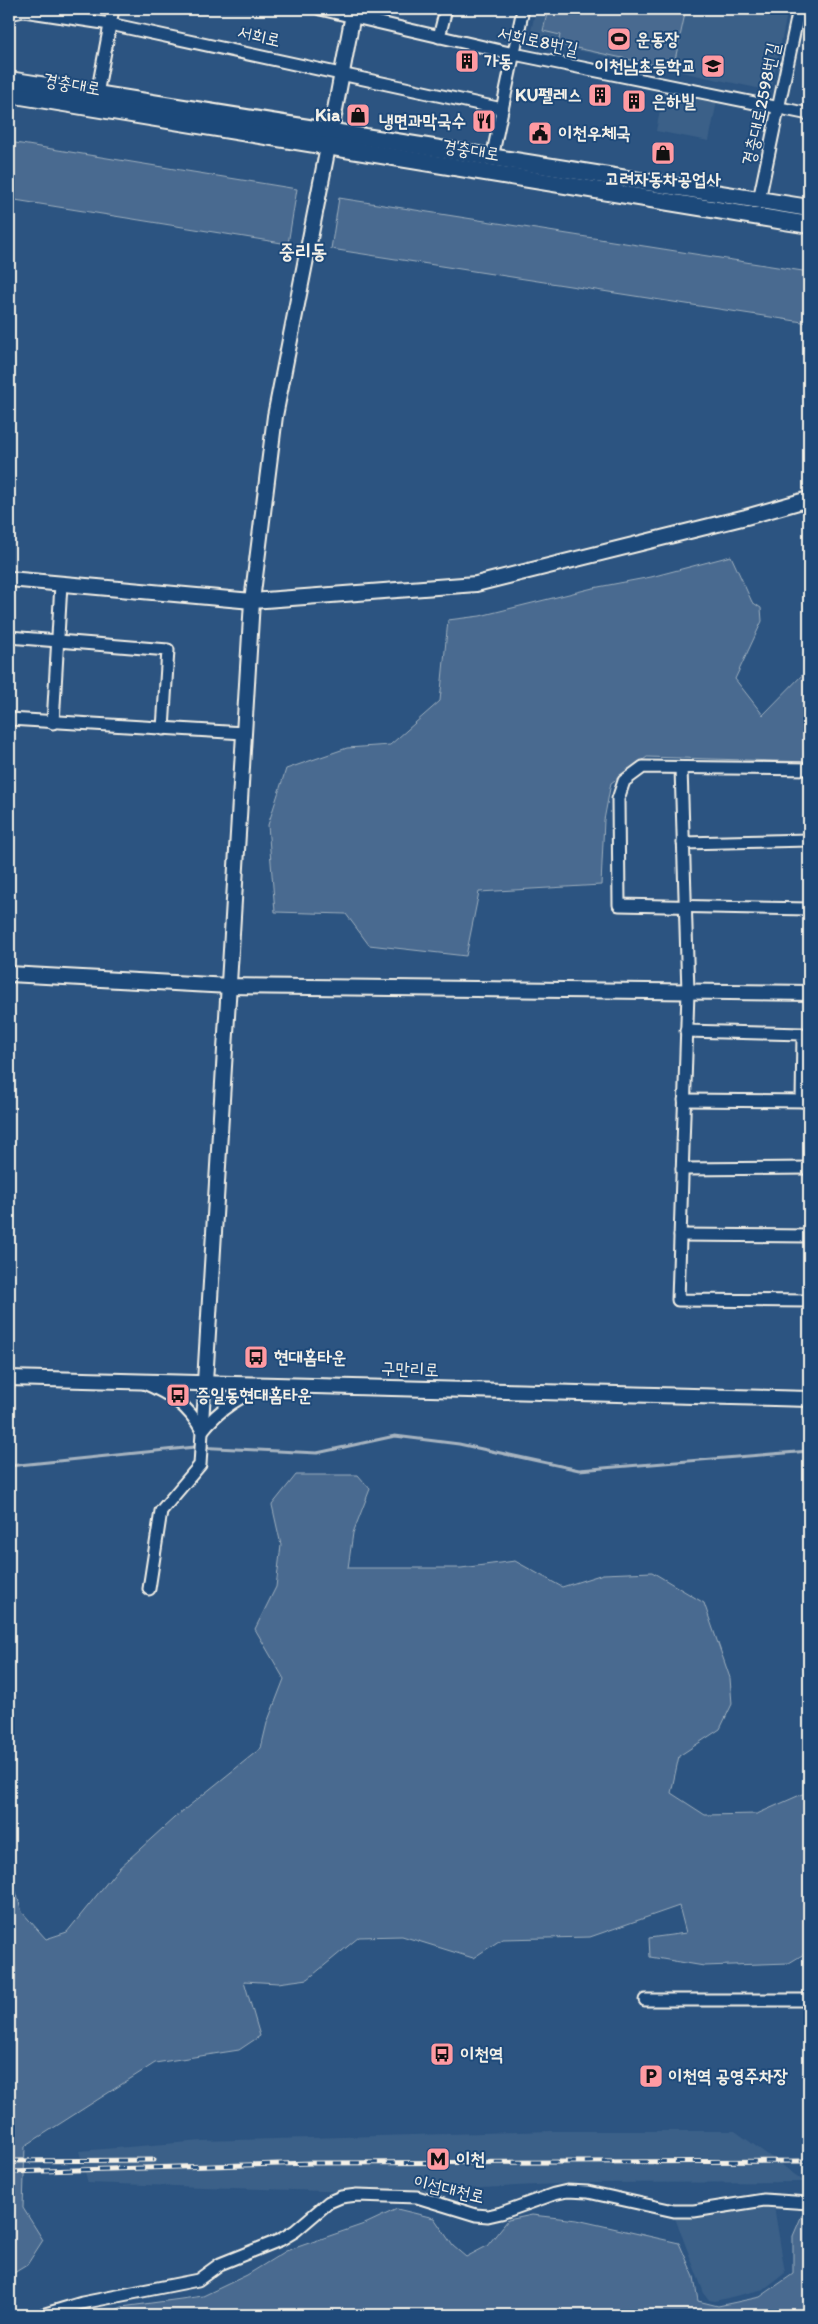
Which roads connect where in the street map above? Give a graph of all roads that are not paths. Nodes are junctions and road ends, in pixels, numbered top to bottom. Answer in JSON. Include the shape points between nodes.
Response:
{"nodes":[{"id":1,"x":112,"y":9,"type":"edge"},
{"id":2,"x":320,"y":9,"type":"edge"},
{"id":3,"x":446,"y":9,"type":"edge"},
{"id":4,"x":523,"y":9,"type":"edge"},
{"id":5,"x":353,"y":13,"type":"edge"},
{"id":6,"x":802,"y":13,"type":"edge"},
{"id":7,"x":9,"y":14,"type":"edge"},
{"id":8,"x":110,"y":24,"type":"junction"},
{"id":9,"x":439,"y":36,"type":"junction"},
{"id":10,"x":514,"y":54,"type":"junction"},
{"id":11,"x":341,"y":72,"type":"junction"},
{"id":12,"x":9,"y":80,"type":"edge"},
{"id":13,"x":9,"y":94,"type":"edge"},
{"id":14,"x":97,"y":94,"type":"junction"},
{"id":15,"x":779,"y":108,"type":"junction"},
{"id":16,"x":502,"y":109,"type":"junction"},
{"id":17,"x":809,"y":114,"type":"edge"},
{"id":18,"x":331,"y":131,"type":"junction"},
{"id":19,"x":328,"y":147,"type":"junction"},
{"id":20,"x":492,"y":158,"type":"junction"},
{"id":21,"x":759,"y":200,"type":"junction"},
{"id":22,"x":809,"y":208,"type":"edge"},
{"id":23,"x":809,"y":225,"type":"edge"},
{"id":24,"x":809,"y":499,"type":"edge"},
{"id":25,"x":9,"y":579,"type":"edge"},
{"id":26,"x":61,"y":584,"type":"junction"},
{"id":27,"x":252,"y":601,"type":"junction"},
{"id":28,"x":9,"y":637,"type":"edge"},
{"id":29,"x":58,"y":641,"type":"junction"},
{"id":30,"x":9,"y":719,"type":"edge"},
{"id":31,"x":53,"y":723,"type":"junction"},
{"id":32,"x":164,"y":728,"type":"junction"},
{"id":33,"x":244,"y":733,"type":"junction"},
{"id":34,"x":681,"y":768,"type":"junction"},
{"id":35,"x":809,"y":769,"type":"edge"},
{"id":36,"x":809,"y":840,"type":"edge"},
{"id":37,"x":683,"y":842,"type":"junction"},
{"id":38,"x":685,"y":907,"type":"junction"},
{"id":39,"x":809,"y":910,"type":"edge"},
{"id":40,"x":9,"y":974,"type":"edge"},
{"id":41,"x":229,"y":986,"type":"junction"},
{"id":42,"x":688,"y":992,"type":"junction"},
{"id":43,"x":809,"y":993,"type":"edge"},
{"id":44,"x":686,"y":1031,"type":"junction"},
{"id":45,"x":684,"y":1100,"type":"junction"},
{"id":46,"x":806,"y":1101,"type":"edge"},
{"id":47,"x":809,"y":1168,"type":"edge"},
{"id":48,"x":682,"y":1169,"type":"junction"},
{"id":49,"x":680,"y":1235,"type":"junction"},
{"id":50,"x":809,"y":1236,"type":"edge"},
{"id":51,"x":809,"y":1301,"type":"edge"},
{"id":52,"x":9,"y":1378,"type":"edge"},
{"id":53,"x":140,"y":1381,"type":"junction"},
{"id":54,"x":205,"y":1382,"type":"junction"},
{"id":55,"x":270,"y":1384,"type":"junction"},
{"id":56,"x":809,"y":1400,"type":"edge"},
{"id":57,"x":202,"y":1431,"type":"junction"},
{"id":58,"x":149,"y":1589,"type":"dead end"},
{"id":59,"x":645,"y":2000,"type":"dead end"},
{"id":60,"x":809,"y":2000,"type":"edge"},
{"id":61,"x":809,"y":2203,"type":"edge"},
{"id":62,"x":42,"y":2315,"type":"edge"}],
"edges":[{"from":1,"to":8,"type":"street"},
{"from":2,"to":5,"type":"street","name":"서희로8번길"},
{"from":3,"to":9,"type":"street"},
{"from":4,"to":10,"type":"street"},
{"from":5,"to":9,"type":"street","name":"서희로8번길"},
{"from":5,"to":11,"type":"street"},
{"from":6,"to":15,"type":"street","name":"경충대로2598번길"},
{"from":7,"to":8,"type":"street","name":"서희로","via":[[24,11]]},
{"from":8,"to":11,"type":"street","name":"서희로"},
{"from":8,"to":14,"type":"street"},
{"from":9,"to":10,"type":"street","name":"서희로8번길"},
{"from":10,"to":15,"type":"street","name":"서희로8번길"},
{"from":10,"to":16,"type":"street"},
{"from":11,"to":16,"type":"street","name":"서희로"},
{"from":11,"to":18,"type":"street"},
{"from":12,"to":14,"type":"main road","name":"경충대로"},
{"from":13,"to":19,"type":"main road","name":"경충대로"},
{"from":14,"to":18,"type":"main road","name":"경충대로"},
{"from":15,"to":17,"type":"street","name":"서희로8번길"},
{"from":15,"to":21,"type":"street","name":"경충대로2598번길"},
{"from":16,"to":20,"type":"street"},
{"from":18,"to":20,"type":"main road","name":"경충대로"},
{"from":19,"to":23,"type":"main road","name":"경충대로"},
{"from":19,"to":27,"type":"street","via":[[275,416]]},
{"from":20,"to":21,"type":"main road","name":"경충대로"},
{"from":21,"to":22,"type":"main road","name":"경충대로"},
{"from":24,"to":27,"type":"street","via":[[476,584]]},
{"from":25,"to":26,"type":"street"},
{"from":26,"to":27,"type":"street"},
{"from":26,"to":29,"type":"street"},
{"from":27,"to":33,"type":"street"},
{"from":28,"to":29,"type":"street"},
{"from":29,"to":31,"type":"street"},
{"from":29,"to":32,"type":"street","via":[[168,650]]},
{"from":30,"to":31,"type":"street"},
{"from":31,"to":32,"type":"street"},
{"from":32,"to":33,"type":"street"},
{"from":33,"to":41,"type":"street"},
{"from":34,"to":35,"type":"street"},
{"from":34,"to":37,"type":"street"},
{"from":34,"to":38,"type":"street","via":[[643,767],[624,781],[618,799],[619,905]]},
{"from":36,"to":37,"type":"street"},
{"from":37,"to":38,"type":"street"},
{"from":38,"to":39,"type":"street"},
{"from":38,"to":42,"type":"street"},
{"from":40,"to":41,"type":"street"},
{"from":41,"to":42,"type":"street"},
{"from":41,"to":54,"type":"street"},
{"from":42,"to":43,"type":"street"},
{"from":42,"to":44,"type":"street"},
{"from":44,"to":45,"type":"street"},
{"from":44,"to":46,"type":"street","via":[[803,1034]]},
{"from":45,"to":46,"type":"street"},
{"from":45,"to":48,"type":"street"},
{"from":47,"to":48,"type":"street"},
{"from":48,"to":49,"type":"street"},
{"from":49,"to":50,"type":"street"},
{"from":49,"to":51,"type":"street","via":[[678,1300]]},
{"from":52,"to":53,"type":"street","name":"구만리로"},
{"from":53,"to":54,"type":"street","name":"구만리로"},
{"from":53,"to":57,"type":"street","via":[[168,1393],[194,1417]]},
{"from":54,"to":55,"type":"street","name":"구만리로"},
{"from":54,"to":57,"type":"street"},
{"from":55,"to":56,"type":"street","name":"구만리로"},
{"from":55,"to":57,"type":"street","via":[[227,1406]]},
{"from":57,"to":58,"type":"street","via":[[200,1465],[161,1511]]},
{"from":59,"to":60,"type":"street"},
{"from":61,"to":62,"type":"street","name":"이섭대천로","via":[[764,2200],[674,2211],[588,2192],[567,2191],[488,2216],[417,2197],[341,2197],[320,2208],[280,2240],[220,2264],[198,2280],[82,2302]]}]}
